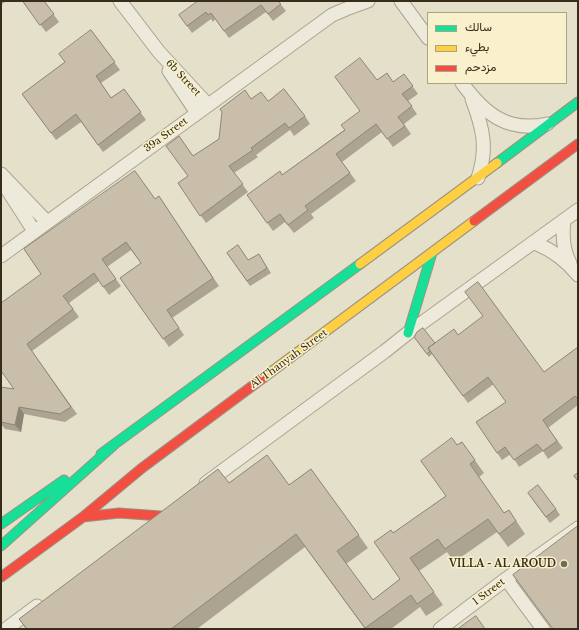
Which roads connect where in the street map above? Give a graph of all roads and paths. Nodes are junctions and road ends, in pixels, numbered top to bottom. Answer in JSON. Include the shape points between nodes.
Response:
{"nodes":[{"id":1,"x":120,"y":1,"type":"edge"},
{"id":2,"x":343,"y":1,"type":"edge"},
{"id":3,"x":368,"y":1,"type":"edge"},
{"id":4,"x":401,"y":1,"type":"edge"},
{"id":5,"x":332,"y":15,"type":"junction"},
{"id":6,"x":427,"y":37,"type":"edge"},
{"id":7,"x":158,"y":52,"type":"junction"},
{"id":8,"x":463,"y":84,"type":"edge"},
{"id":9,"x":471,"y":96,"type":"junction"},
{"id":10,"x":578,"y":102,"type":"edge"},
{"id":11,"x":208,"y":105,"type":"junction"},
{"id":12,"x":197,"y":113,"type":"junction"},
{"id":13,"x":551,"y":123,"type":"junction"},
{"id":14,"x":578,"y":144,"type":"edge"},
{"id":15,"x":1,"y":176,"type":"edge"},
{"id":16,"x":478,"y":178,"type":"junction"},
{"id":17,"x":578,"y":210,"type":"edge"},
{"id":18,"x":564,"y":221,"type":"junction"},
{"id":19,"x":47,"y":222,"type":"junction"},
{"id":20,"x":34,"y":231,"type":"junction"},
{"id":21,"x":535,"y":242,"type":"junction"},
{"id":22,"x":432,"y":253,"type":"junction"},
{"id":23,"x":1,"y":256,"type":"edge"},
{"id":24,"x":575,"y":271,"type":"edge"},
{"id":25,"x":408,"y":333,"type":"junction"},
{"id":26,"x":114,"y":445,"type":"junction"},
{"id":27,"x":193,"y":492,"type":"edge"},
{"id":28,"x":165,"y":513,"type":"joint"},
{"id":29,"x":83,"y":517,"type":"junction"},
{"id":30,"x":1,"y":524,"type":"edge"},
{"id":31,"x":578,"y":528,"type":"edge"},
{"id":32,"x":143,"y":529,"type":"edge"},
{"id":33,"x":1,"y":546,"type":"edge"},
{"id":34,"x":1,"y":577,"type":"edge"},
{"id":35,"x":506,"y":579,"type":"junction"},
{"id":36,"x":50,"y":597,"type":"edge"},
{"id":37,"x":6,"y":629,"type":"edge"},
{"id":38,"x":440,"y":629,"type":"edge"},
{"id":39,"x":543,"y":629,"type":"edge"}],
"edges":[{"from":1,"to":7,"type":"street","name":"6b Street"},
{"from":2,"to":5,"type":"street","name":"39a Street"},
{"from":3,"to":5,"type":"street","name":"39a Street"},
{"from":4,"to":6,"type":"street"},
{"from":5,"to":11,"type":"street","name":"39a Street"},
{"from":7,"to":11,"type":"street","name":"6b Street"},
{"from":7,"to":12,"type":"street","name":"6b Street"},
{"from":8,"to":9,"type":"street"},
{"from":9,"to":13,"type":"street","via":[[490,114],[513,125],[538,126]]},
{"from":9,"to":16,"type":"street","via":[[483,130],[482,167]]},
{"from":10,"to":13,"type":"main road"},
{"from":11,"to":12,"type":"street","name":"39a Street"},
{"from":12,"to":19,"type":"street","name":"39a Street"},
{"from":13,"to":16,"type":"main road"},
{"from":14,"to":22,"type":"main road","name":"Al Thanyah Street"},
{"from":15,"to":19,"type":"street"},
{"from":15,"to":20,"type":"street"},
{"from":16,"to":26,"type":"main road"},
{"from":17,"to":18,"type":"street"},
{"from":18,"to":21,"type":"street"},
{"from":18,"to":24,"type":"street","via":[[562,231],[565,250]]},
{"from":19,"to":20,"type":"street","name":"39a Street"},
{"from":20,"to":23,"type":"street","name":"39a Street"},
{"from":21,"to":24,"type":"street","via":[[559,255]]},
{"from":21,"to":25,"type":"street"},
{"from":22,"to":25,"type":"main road"},
{"from":22,"to":29,"type":"main road","name":"Al Thanyah Street","via":[[142,468]]},
{"from":25,"to":27,"type":"street"},
{"from":26,"to":30,"type":"main road"},
{"from":26,"to":33,"type":"main road"},
{"from":28,"to":29,"type":"main road","via":[[119,513]]},
{"from":28,"to":32,"type":"street"},
{"from":29,"to":34,"type":"main road","name":"Al Thanyah Street"},
{"from":31,"to":35,"type":"street","name":"1 Street"},
{"from":35,"to":38,"type":"street","name":"1 Street"},
{"from":35,"to":39,"type":"street"},
{"from":36,"to":37,"type":"street"}]}
